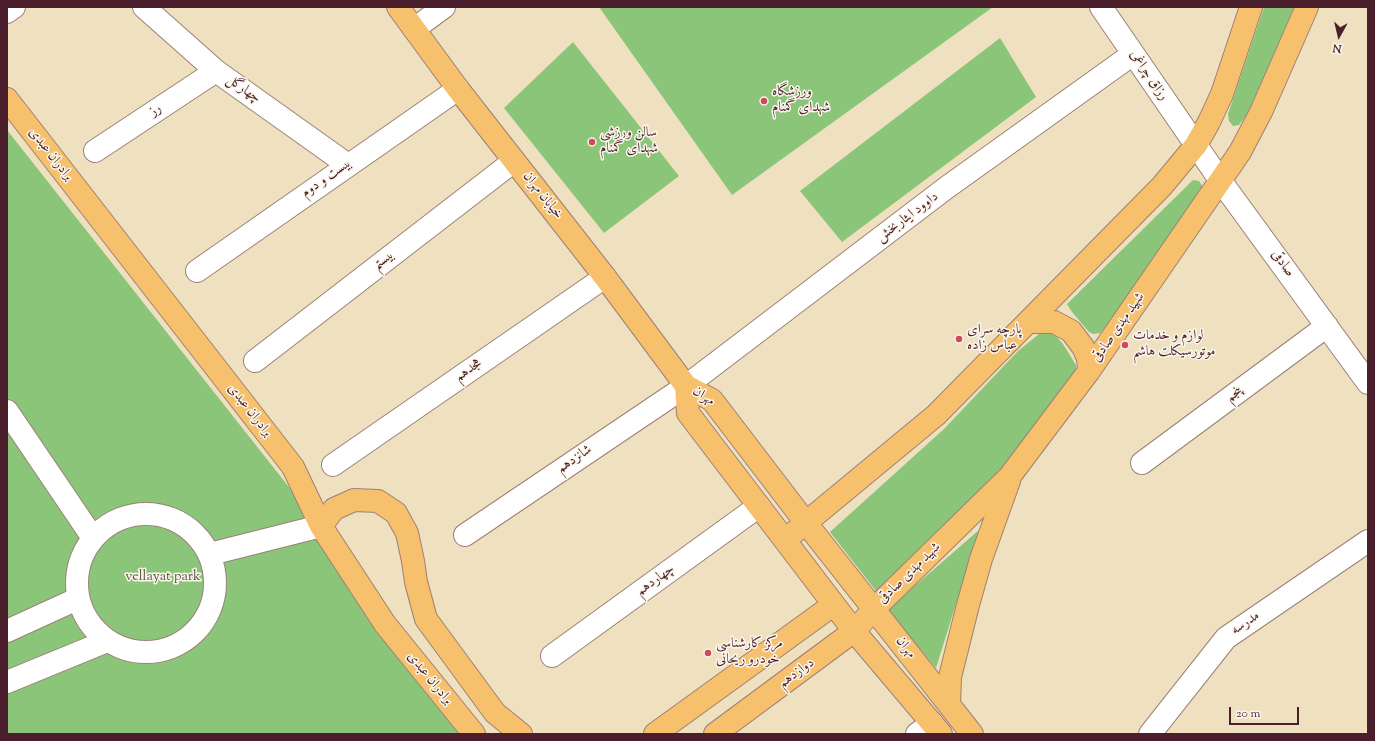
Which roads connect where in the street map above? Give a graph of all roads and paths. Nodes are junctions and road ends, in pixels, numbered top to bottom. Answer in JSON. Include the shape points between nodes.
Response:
{"nodes":[{"id":1,"x":14,"y":7,"type":"edge"},
{"id":2,"x":144,"y":7,"type":"edge"},
{"id":3,"x":398,"y":7,"type":"edge"},
{"id":4,"x":444,"y":7,"type":"edge"},
{"id":5,"x":1101,"y":7,"type":"edge"},
{"id":6,"x":1250,"y":7,"type":"edge"},
{"id":7,"x":1307,"y":7,"type":"edge"},
{"id":8,"x":8,"y":12,"type":"edge"},
{"id":9,"x":414,"y":29,"type":"junction"},
{"id":10,"x":1133,"y":54,"type":"junction"},
{"id":11,"x":216,"y":71,"type":"junction"},
{"id":12,"x":458,"y":88,"type":"junction"},
{"id":13,"x":7,"y":99,"type":"edge"},
{"id":14,"x":1196,"y":145,"type":"junction"},
{"id":15,"x":95,"y":151,"type":"dead end"},
{"id":16,"x":514,"y":161,"type":"junction"},
{"id":17,"x":348,"y":165,"type":"junction"},
{"id":18,"x":1220,"y":180,"type":"junction"},
{"id":19,"x":197,"y":271,"type":"dead end"},
{"id":20,"x":605,"y":277,"type":"junction"},
{"id":21,"x":1028,"y":322,"type":"junction"},
{"id":22,"x":1327,"y":326,"type":"junction"},
{"id":23,"x":254,"y":361,"type":"dead end"},
{"id":24,"x":1089,"y":371,"type":"junction"},
{"id":25,"x":1368,"y":383,"type":"edge"},
{"id":26,"x":686,"y":386,"type":"junction"},
{"id":27,"x":7,"y":411,"type":"edge"},
{"id":28,"x":1142,"y":463,"type":"dead end"},
{"id":29,"x":333,"y":465,"type":"dead end"},
{"id":30,"x":1010,"y":476,"type":"junction"},
{"id":31,"x":760,"y":506,"type":"junction"},
{"id":32,"x":806,"y":523,"type":"junction"},
{"id":33,"x":321,"y":526,"type":"junction"},
{"id":34,"x":465,"y":535,"type":"dead end"},
{"id":35,"x":93,"y":538,"type":"junction"},
{"id":36,"x":785,"y":540,"type":"junction"},
{"id":37,"x":1368,"y":541,"type":"edge"},
{"id":38,"x":210,"y":554,"type":"junction"},
{"id":39,"x":77,"y":599,"type":"junction"},
{"id":40,"x":833,"y":605,"type":"junction"},
{"id":41,"x":874,"y":609,"type":"junction"},
{"id":42,"x":7,"y":631,"type":"edge"},
{"id":43,"x":854,"y":631,"type":"junction"},
{"id":44,"x":107,"y":641,"type":"junction"},
{"id":45,"x":552,"y":656,"type":"dead end"},
{"id":46,"x":7,"y":682,"type":"edge"},
{"id":47,"x":949,"y":705,"type":"junction"},
{"id":48,"x":930,"y":730,"type":"edge"},
{"id":49,"x":474,"y":734,"type":"edge"},
{"id":50,"x":521,"y":734,"type":"edge"},
{"id":51,"x":654,"y":734,"type":"edge"},
{"id":52,"x":715,"y":734,"type":"edge"},
{"id":53,"x":972,"y":734,"type":"edge"},
{"id":54,"x":1150,"y":734,"type":"edge"}],
"edges":[{"from":1,"to":8,"type":"street"},
{"from":2,"to":11,"type":"street","name":"چهارگل"},
{"from":3,"to":9,"type":"main road","name":"خیابان مهران"},
{"from":4,"to":9,"type":"street"},
{"from":5,"to":10,"type":"street","name":"رزاق چراغی"},
{"from":6,"to":14,"type":"main road","via":[[1222,94]]},
{"from":7,"to":18,"type":"main road","name":"شهید مهدی صادقی","via":[[1261,112],[1240,152]]},
{"from":9,"to":12,"type":"main road","name":"خیابان مهران"},
{"from":10,"to":14,"type":"street","name":"رزاق چراغی"},
{"from":10,"to":26,"type":"street","name":"داوود ایثاربخش","via":[[946,188]]},
{"from":11,"to":15,"type":"street","name":"رز"},
{"from":11,"to":17,"type":"street","name":"چهارگل"},
{"from":12,"to":16,"type":"main road","name":"خیابان مهران"},
{"from":12,"to":17,"type":"street","name":"بیست و دوم"},
{"from":13,"to":33,"type":"main road","name":"برادران عبدی","via":[[293,467]]},
{"from":14,"to":18,"type":"street","name":"صادقی"},
{"from":14,"to":21,"type":"main road","via":[[1162,186]]},
{"from":16,"to":20,"type":"main road","name":"خیابان مهران"},
{"from":16,"to":23,"type":"street","name":"بیستم"},
{"from":17,"to":19,"type":"street","name":"بیست و دوم"},
{"from":18,"to":22,"type":"street","name":"صادقی"},
{"from":18,"to":24,"type":"main road","name":"شهید مهدی صادقی"},
{"from":20,"to":26,"type":"main road","name":"خیابان مهران"},
{"from":20,"to":29,"type":"street","name":"هجدهم"},
{"from":21,"to":24,"type":"main road","via":[[1054,322],[1071,331],[1083,346],[1088,358]]},
{"from":21,"to":32,"type":"main road","via":[[936,415]]},
{"from":22,"to":25,"type":"street","name":"صادقی"},
{"from":22,"to":28,"type":"street","name":"پنجم"},
{"from":24,"to":30,"type":"main road","name":"شهید مهدی صادقی"},
{"from":26,"to":31,"type":"main road","name":"مهران","via":[[688,413]]},
{"from":26,"to":32,"type":"main road","name":"مهران","via":[[712,400]]},
{"from":26,"to":34,"type":"street","name":"شانزدهم"},
{"from":27,"to":35,"type":"street"},
{"from":30,"to":41,"type":"main road","name":"شهید مهدی صادقی"},
{"from":30,"to":47,"type":"main road","via":[[966,612],[950,677]]},
{"from":31,"to":36,"type":"main road","name":"مهران"},
{"from":31,"to":45,"type":"street","name":"چهاردهم"},
{"from":32,"to":36,"type":"main road"},
{"from":32,"to":41,"type":"main road","name":"مهران"},
{"from":33,"to":38,"type":"street"},
{"from":33,"to":49,"type":"main road","name":"برادران عبدی","via":[[385,624]]},
{"from":33,"to":50,"type":"main road","via":[[334,509],[354,500],[378,501],[396,513],[406,533],[426,619],[495,713]]},
{"from":35,"to":38,"type":"street","via":[[111,523],[133,515],[157,515],[179,522],[197,535]]},
{"from":35,"to":39,"type":"street","via":[[80,558],[76,581]]},
{"from":36,"to":40,"type":"main road","name":"مهران"},
{"from":37,"to":54,"type":"street","name":"مدرسه","via":[[1226,638]]},
{"from":38,"to":44,"type":"street","via":[[216,576],[214,598],[206,619],[192,636],[173,648],[151,653],[128,651]]},
{"from":39,"to":42,"type":"street"},
{"from":39,"to":44,"type":"street","via":[[90,625]]},
{"from":40,"to":43,"type":"main road","name":"مهران"},
{"from":40,"to":51,"type":"main road"},
{"from":41,"to":43,"type":"main road","name":"دوازدهم"},
{"from":41,"to":47,"type":"main road","name":"مهران"},
{"from":43,"to":48,"type":"main road","name":"مهران"},
{"from":43,"to":52,"type":"main road","name":"دوازدهم"},
{"from":44,"to":46,"type":"street"},
{"from":47,"to":53,"type":"main road","name":"مهران"}]}
